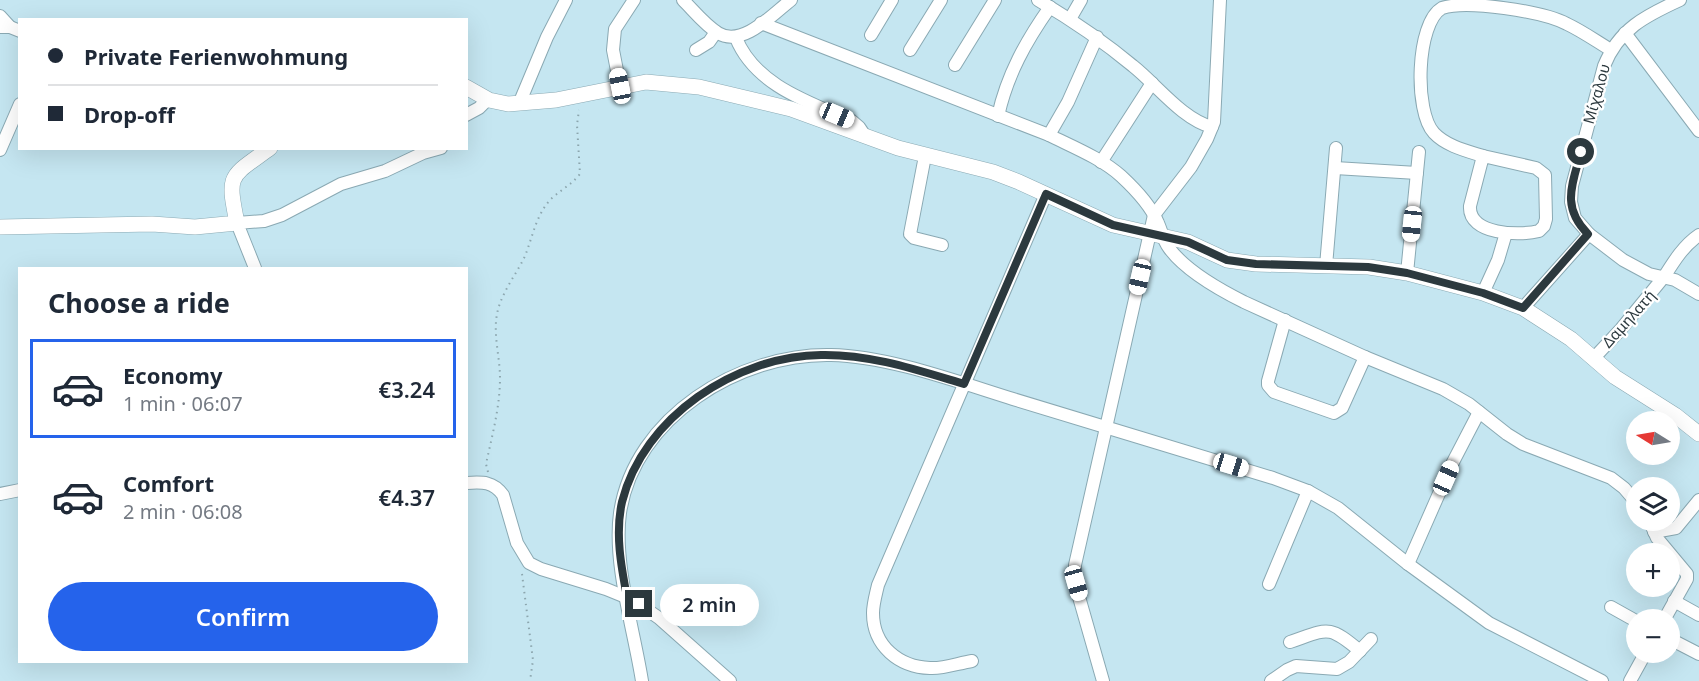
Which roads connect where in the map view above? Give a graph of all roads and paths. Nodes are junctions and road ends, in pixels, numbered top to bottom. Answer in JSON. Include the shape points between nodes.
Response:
{"nodes":[{"id":1,"x":566,"y":0,"type":"edge"},
{"id":2,"x":634,"y":0,"type":"edge"},
{"id":3,"x":683,"y":0,"type":"edge"},
{"id":4,"x":791,"y":0,"type":"edge"},
{"id":5,"x":892,"y":0,"type":"edge"},
{"id":6,"x":941,"y":0,"type":"edge"},
{"id":7,"x":995,"y":0,"type":"edge"},
{"id":8,"x":1038,"y":0,"type":"edge"},
{"id":9,"x":1081,"y":0,"type":"edge"},
{"id":10,"x":1220,"y":0,"type":"edge"},
{"id":11,"x":1680,"y":0,"type":"edge"},
{"id":12,"x":1050,"y":7,"type":"junction"},
{"id":13,"x":0,"y":16,"type":"edge"},
{"id":14,"x":1070,"y":19,"type":"junction"},
{"id":15,"x":761,"y":23,"type":"junction"},
{"id":16,"x":10,"y":28,"type":"edge"},
{"id":17,"x":716,"y":33,"type":"junction"},
{"id":18,"x":1624,"y":33,"type":"junction"},
{"id":19,"x":871,"y":35,"type":"dead end"},
{"id":20,"x":736,"y":38,"type":"junction"},
{"id":21,"x":1097,"y":38,"type":"junction"},
{"id":22,"x":696,"y":50,"type":"dead end"},
{"id":23,"x":910,"y":50,"type":"dead end"},
{"id":24,"x":1611,"y":50,"type":"junction"},
{"id":25,"x":955,"y":65,"type":"dead end"},
{"id":26,"x":1152,"y":83,"type":"junction"},
{"id":27,"x":620,"y":86,"type":"junction"},
{"id":28,"x":468,"y":88,"type":"edge"},
{"id":29,"x":581,"y":94,"type":"junction"},
{"id":30,"x":488,"y":99,"type":"junction"},
{"id":31,"x":519,"y":104,"type":"junction"},
{"id":32,"x":18,"y":109,"type":"edge"},
{"id":33,"x":468,"y":114,"type":"edge"},
{"id":34,"x":998,"y":116,"type":"junction"},
{"id":35,"x":1212,"y":127,"type":"junction"},
{"id":36,"x":1699,"y":130,"type":"edge"},
{"id":37,"x":1049,"y":135,"type":"junction"},
{"id":38,"x":865,"y":136,"type":"junction"},
{"id":39,"x":1336,"y":148,"type":"dead end"},
{"id":40,"x":0,"y":150,"type":"edge"},
{"id":41,"x":267,"y":150,"type":"edge"},
{"id":42,"x":434,"y":150,"type":"edge"},
{"id":43,"x":1419,"y":152,"type":"dead end"},
{"id":44,"x":925,"y":156,"type":"junction"},
{"id":45,"x":1484,"y":156,"type":"junction"},
{"id":46,"x":1101,"y":162,"type":"junction"},
{"id":47,"x":1335,"y":168,"type":"junction"},
{"id":48,"x":1417,"y":173,"type":"junction"},
{"id":49,"x":1046,"y":194,"type":"junction"},
{"id":50,"x":1154,"y":215,"type":"junction"},
{"id":51,"x":237,"y":224,"type":"junction"},
{"id":52,"x":0,"y":227,"type":"edge"},
{"id":53,"x":1506,"y":233,"type":"junction"},
{"id":54,"x":1588,"y":234,"type":"junction"},
{"id":55,"x":1156,"y":235,"type":"junction"},
{"id":56,"x":1699,"y":235,"type":"edge"},
{"id":57,"x":942,"y":245,"type":"dead end"},
{"id":58,"x":1326,"y":266,"type":"junction"},
{"id":59,"x":255,"y":267,"type":"edge"},
{"id":60,"x":1407,"y":273,"type":"junction"},
{"id":61,"x":1483,"y":293,"type":"junction"},
{"id":62,"x":1699,"y":294,"type":"edge"},
{"id":63,"x":1523,"y":308,"type":"junction"},
{"id":64,"x":1285,"y":320,"type":"junction"},
{"id":65,"x":1365,"y":357,"type":"junction"},
{"id":66,"x":1593,"y":358,"type":"junction"},
{"id":67,"x":964,"y":384,"type":"junction"},
{"id":68,"x":1479,"y":412,"type":"junction"},
{"id":69,"x":1107,"y":428,"type":"junction"},
{"id":70,"x":1699,"y":434,"type":"edge"},
{"id":71,"x":468,"y":483,"type":"edge"},
{"id":72,"x":491,"y":483,"type":"junction"},
{"id":73,"x":18,"y":490,"type":"edge"},
{"id":74,"x":1626,"y":490,"type":"edge"},
{"id":75,"x":1308,"y":491,"type":"junction"},
{"id":76,"x":0,"y":494,"type":"edge"},
{"id":77,"x":1699,"y":500,"type":"edge"},
{"id":78,"x":1680,"y":523,"type":"edge"},
{"id":79,"x":1655,"y":531,"type":"edge"},
{"id":80,"x":523,"y":556,"type":"junction"},
{"id":81,"x":1408,"y":564,"type":"junction"},
{"id":82,"x":1269,"y":584,"type":"dead end"},
{"id":83,"x":627,"y":597,"type":"junction"},
{"id":84,"x":1674,"y":601,"type":"junction"},
{"id":85,"x":1611,"y":607,"type":"dead end"},
{"id":86,"x":1670,"y":609,"type":"edge"},
{"id":87,"x":1626,"y":615,"type":"edge"},
{"id":88,"x":1699,"y":615,"type":"edge"},
{"id":89,"x":1371,"y":639,"type":"dead end"},
{"id":90,"x":1290,"y":642,"type":"dead end"},
{"id":91,"x":1680,"y":644,"type":"edge"},
{"id":92,"x":1360,"y":651,"type":"junction"},
{"id":93,"x":1699,"y":654,"type":"edge"},
{"id":94,"x":972,"y":661,"type":"dead end"},
{"id":95,"x":1640,"y":663,"type":"edge"},
{"id":96,"x":530,"y":681,"type":"edge"},
{"id":97,"x":642,"y":681,"type":"edge"},
{"id":98,"x":730,"y":681,"type":"edge"},
{"id":99,"x":1103,"y":681,"type":"edge"},
{"id":100,"x":1271,"y":681,"type":"edge"},
{"id":101,"x":1602,"y":681,"type":"edge"},
{"id":102,"x":1630,"y":681,"type":"edge"}],
"edges":[{"from":1,"to":31,"type":"street"},
{"from":2,"to":27,"type":"street","via":[[615,29],[613,50]]},
{"from":3,"to":17,"type":"street"},
{"from":4,"to":15,"type":"street"},
{"from":5,"to":19,"type":"street"},
{"from":6,"to":23,"type":"street"},
{"from":7,"to":25,"type":"street"},
{"from":8,"to":12,"type":"street"},
{"from":9,"to":14,"type":"street"},
{"from":10,"to":35,"type":"street"},
{"from":11,"to":18,"type":"street","name":"Μίχαλου","via":[[1654,11]]},
{"from":12,"to":14,"type":"street"},
{"from":12,"to":34,"type":"street","via":[[1017,59]]},
{"from":13,"to":16,"type":"street"},
{"from":14,"to":21,"type":"street"},
{"from":15,"to":20,"type":"street"},
{"from":15,"to":34,"type":"street"},
{"from":17,"to":20,"type":"street"},
{"from":17,"to":22,"type":"street"},
{"from":18,"to":24,"type":"street","name":"Μίχαλου"},
{"from":18,"to":36,"type":"street"},
{"from":20,"to":38,"type":"street","via":[[747,59],[771,81],[798,98],[852,121]]},
{"from":21,"to":26,"type":"street"},
{"from":21,"to":37,"type":"street"},
{"from":24,"to":45,"type":"street","via":[[1567,24],[1527,11],[1476,2],[1441,8],[1431,20],[1421,65],[1425,120],[1444,141]]},
{"from":24,"to":54,"type":"street","name":"Μίχαλου","via":[[1570,195],[1575,218]]},
{"from":26,"to":35,"type":"street","via":[[1193,120]]},
{"from":26,"to":46,"type":"street"},
{"from":27,"to":29,"type":"street"},
{"from":27,"to":38,"type":"street","via":[[653,82],[699,87],[791,109]]},
{"from":28,"to":30,"type":"street"},
{"from":29,"to":31,"type":"street"},
{"from":29,"to":72,"type":"path","via":[[577,125],[580,174],[551,199],[534,226],[497,314],[500,376],[486,464]]},
{"from":30,"to":31,"type":"street"},
{"from":30,"to":33,"type":"street"},
{"from":32,"to":40,"type":"street"},
{"from":34,"to":37,"type":"street"},
{"from":35,"to":50,"type":"street","via":[[1191,167]]},
{"from":37,"to":46,"type":"street"},
{"from":38,"to":44,"type":"street"},
{"from":39,"to":47,"type":"street"},
{"from":41,"to":51,"type":"street","via":[[240,170],[231,182]]},
{"from":42,"to":51,"type":"street","via":[[341,184],[282,216]]},
{"from":43,"to":48,"type":"street"},
{"from":44,"to":49,"type":"street","via":[[993,172]]},
{"from":44,"to":57,"type":"street","via":[[910,234]]},
{"from":45,"to":53,"type":"street","via":[[1470,206],[1471,217],[1482,227]]},
{"from":45,"to":53,"type":"street","via":[[1536,168],[1545,175],[1544,226],[1533,233]]},
{"from":46,"to":50,"type":"street","via":[[1123,178]]},
{"from":47,"to":48,"type":"street"},
{"from":47,"to":58,"type":"street"},
{"from":48,"to":60,"type":"street"},
{"from":49,"to":55,"type":"street","via":[[1113,225]]},
{"from":49,"to":67,"type":"street"},
{"from":50,"to":55,"type":"street"},
{"from":51,"to":52,"type":"street"},
{"from":51,"to":59,"type":"street"},
{"from":53,"to":61,"type":"street"},
{"from":54,"to":62,"type":"street","name":"Μίχαλου","via":[[1639,270],[1676,280]]},
{"from":54,"to":63,"type":"street"},
{"from":55,"to":58,"type":"street","via":[[1188,242],[1235,262]]},
{"from":55,"to":64,"type":"street","via":[[1209,281]]},
{"from":55,"to":69,"type":"street"},
{"from":56,"to":66,"type":"street","name":"Δαμηλατή","via":[[1629,321]]},
{"from":58,"to":60,"type":"street"},
{"from":60,"to":61,"type":"street"},
{"from":61,"to":63,"type":"street"},
{"from":63,"to":66,"type":"street"},
{"from":64,"to":65,"type":"street"},
{"from":64,"to":65,"type":"street","via":[[1268,381],[1274,392],[1334,413],[1341,408]]},
{"from":65,"to":68,"type":"street","via":[[1443,389]]},
{"from":66,"to":70,"type":"street"},
{"from":67,"to":69,"type":"street"},
{"from":67,"to":83,"type":"street","via":[[868,358],[819,355],[770,362],[707,391],[660,431],[642,455],[627,486],[619,527]]},
{"from":67,"to":94,"type":"street","via":[[878,585],[873,612],[880,642],[897,659],[932,668]]},
{"from":68,"to":74,"type":"street","via":[[1523,444],[1611,478]]},
{"from":68,"to":81,"type":"street"},
{"from":69,"to":75,"type":"street"},
{"from":69,"to":99,"type":"street","via":[[1075,574]]},
{"from":71,"to":72,"type":"street"},
{"from":72,"to":80,"type":"street","via":[[503,495]]},
{"from":73,"to":76,"type":"street"},
{"from":75,"to":81,"type":"street","via":[[1338,508]]},
{"from":75,"to":82,"type":"street"},
{"from":77,"to":78,"type":"street"},
{"from":79,"to":84,"type":"street","via":[[1687,574]]},
{"from":80,"to":83,"type":"street","via":[[541,569]]},
{"from":80,"to":96,"type":"path","via":[[522,577],[533,660]]},
{"from":81,"to":101,"type":"street","via":[[1489,622]]},
{"from":83,"to":97,"type":"street"},
{"from":83,"to":98,"type":"street","via":[[659,618]]},
{"from":84,"to":86,"type":"street"},
{"from":84,"to":88,"type":"street"},
{"from":85,"to":87,"type":"street"},
{"from":89,"to":92,"type":"street"},
{"from":90,"to":92,"type":"street","via":[[1331,631],[1340,633]]},
{"from":91,"to":93,"type":"street"},
{"from":92,"to":100,"type":"street","via":[[1337,669],[1296,666]]},
{"from":95,"to":102,"type":"street"}]}
